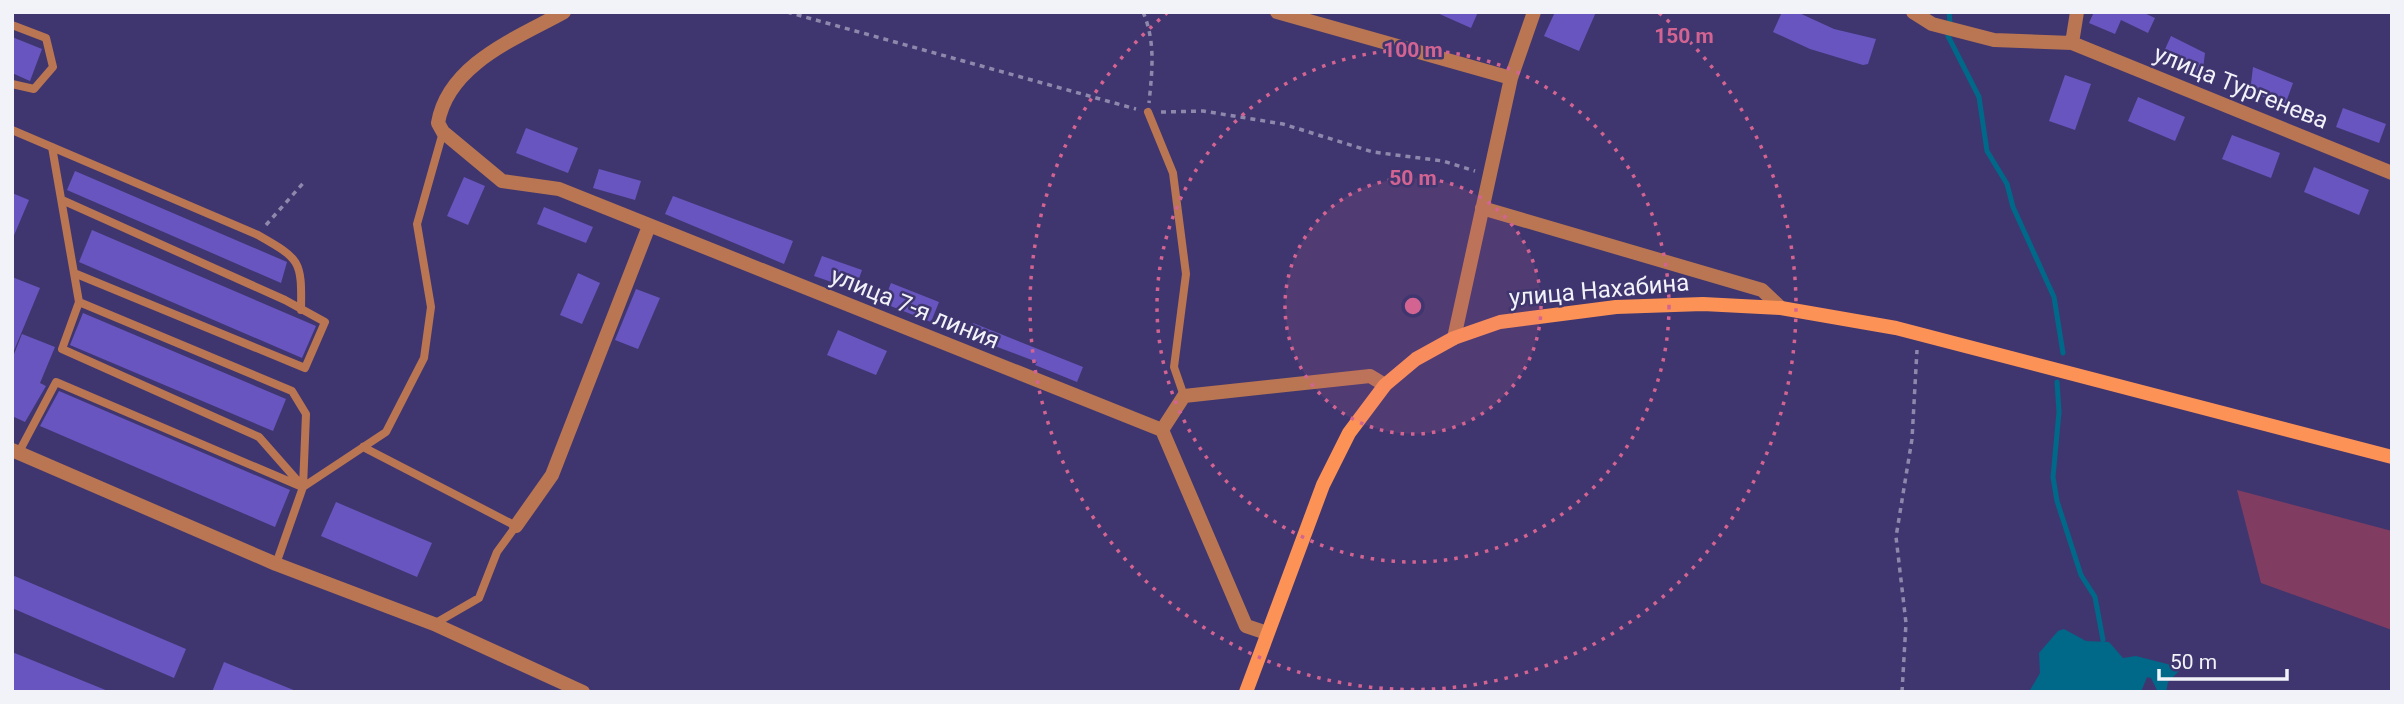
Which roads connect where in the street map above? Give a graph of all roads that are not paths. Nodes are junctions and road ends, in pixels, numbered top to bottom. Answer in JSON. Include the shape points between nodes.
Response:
{"nodes":[{"id":1,"x":564,"y":12,"type":"edge"},
{"id":2,"x":1277,"y":12,"type":"edge"},
{"id":3,"x":1534,"y":12,"type":"edge"},
{"id":4,"x":1913,"y":12,"type":"edge"},
{"id":5,"x":2077,"y":12,"type":"edge"},
{"id":6,"x":12,"y":25,"type":"edge"},
{"id":7,"x":2073,"y":43,"type":"junction"},
{"id":8,"x":1511,"y":78,"type":"junction"},
{"id":9,"x":12,"y":83,"type":"edge"},
{"id":10,"x":1148,"y":112,"type":"road end"},
{"id":11,"x":12,"y":130,"type":"edge"},
{"id":12,"x":443,"y":132,"type":"junction"},
{"id":13,"x":52,"y":147,"type":"junction"},
{"id":14,"x":2392,"y":173,"type":"edge"},
{"id":15,"x":62,"y":200,"type":"junction"},
{"id":16,"x":1482,"y":208,"type":"junction"},
{"id":17,"x":649,"y":226,"type":"junction"},
{"id":18,"x":74,"y":273,"type":"junction"},
{"id":19,"x":79,"y":302,"type":"junction"},
{"id":20,"x":1781,"y":309,"type":"junction"},
{"id":21,"x":301,"y":310,"type":"junction"},
{"id":22,"x":1454,"y":338,"type":"junction"},
{"id":23,"x":1385,"y":385,"type":"junction"},
{"id":24,"x":1184,"y":396,"type":"junction"},
{"id":25,"x":1162,"y":430,"type":"junction"},
{"id":26,"x":363,"y":447,"type":"junction"},
{"id":27,"x":16,"y":451,"type":"edge"},
{"id":28,"x":2392,"y":457,"type":"edge"},
{"id":29,"x":303,"y":487,"type":"junction"},
{"id":30,"x":516,"y":526,"type":"junction"},
{"id":31,"x":276,"y":564,"type":"junction"},
{"id":32,"x":434,"y":624,"type":"junction"},
{"id":33,"x":1267,"y":633,"type":"junction"},
{"id":34,"x":583,"y":692,"type":"edge"},
{"id":35,"x":1247,"y":692,"type":"edge"}],
"edges":[{"from":1,"to":12,"type":"street","via":[[472,66],[441,107],[438,123]]},
{"from":2,"to":8,"type":"street"},
{"from":3,"to":8,"type":"street"},
{"from":4,"to":7,"type":"street","name":"улица Тургенева","via":[[1932,24],[1994,40]]},
{"from":5,"to":7,"type":"street"},
{"from":6,"to":9,"type":"lane","via":[[46,38],[53,67],[34,89]]},
{"from":7,"to":14,"type":"street","name":"улица Тургенева"},
{"from":8,"to":16,"type":"street"},
{"from":10,"to":24,"type":"lane","via":[[1173,173],[1185,262],[1174,367]]},
{"from":11,"to":13,"type":"lane"},
{"from":12,"to":17,"type":"street","name":"улица 7-я линия","via":[[502,181],[559,189]]},
{"from":12,"to":26,"type":"lane","via":[[417,224],[431,307],[424,358],[386,432]]},
{"from":13,"to":15,"type":"lane"},
{"from":13,"to":21,"type":"lane","via":[[258,235],[289,253],[302,271]]},
{"from":15,"to":18,"type":"lane"},
{"from":15,"to":21,"type":"lane"},
{"from":16,"to":20,"type":"street","via":[[1762,290]]},
{"from":16,"to":22,"type":"street"},
{"from":17,"to":25,"type":"street","name":"улица 7-я линия"},
{"from":17,"to":30,"type":"street","via":[[552,475]]},
{"from":18,"to":19,"type":"lane"},
{"from":18,"to":21,"type":"lane","via":[[305,368],[325,322]]},
{"from":19,"to":29,"type":"lane","via":[[292,391],[306,414]]},
{"from":19,"to":29,"type":"lane","via":[[62,349],[259,437]]},
{"from":20,"to":22,"type":"main road","name":"улица Нахабина","via":[[1703,304],[1616,307],[1500,322]]},
{"from":20,"to":28,"type":"main road","name":"улица Нахабина","via":[[1919,334]]},
{"from":22,"to":23,"type":"main road","name":"улица Нахабина","via":[[1416,359]]},
{"from":23,"to":24,"type":"street","via":[[1370,376]]},
{"from":23,"to":33,"type":"main road","name":"улица Нахабина","via":[[1349,433],[1324,485]]},
{"from":24,"to":25,"type":"street"},
{"from":25,"to":33,"type":"street","via":[[1246,626]]},
{"from":26,"to":29,"type":"lane"},
{"from":26,"to":30,"type":"lane"},
{"from":27,"to":29,"type":"lane","via":[[57,382]]},
{"from":27,"to":31,"type":"street"},
{"from":29,"to":31,"type":"lane"},
{"from":30,"to":32,"type":"lane","via":[[497,552],[479,598]]},
{"from":31,"to":32,"type":"street"},
{"from":32,"to":34,"type":"street"},
{"from":33,"to":35,"type":"main road","name":"улица Нахабина"}]}
